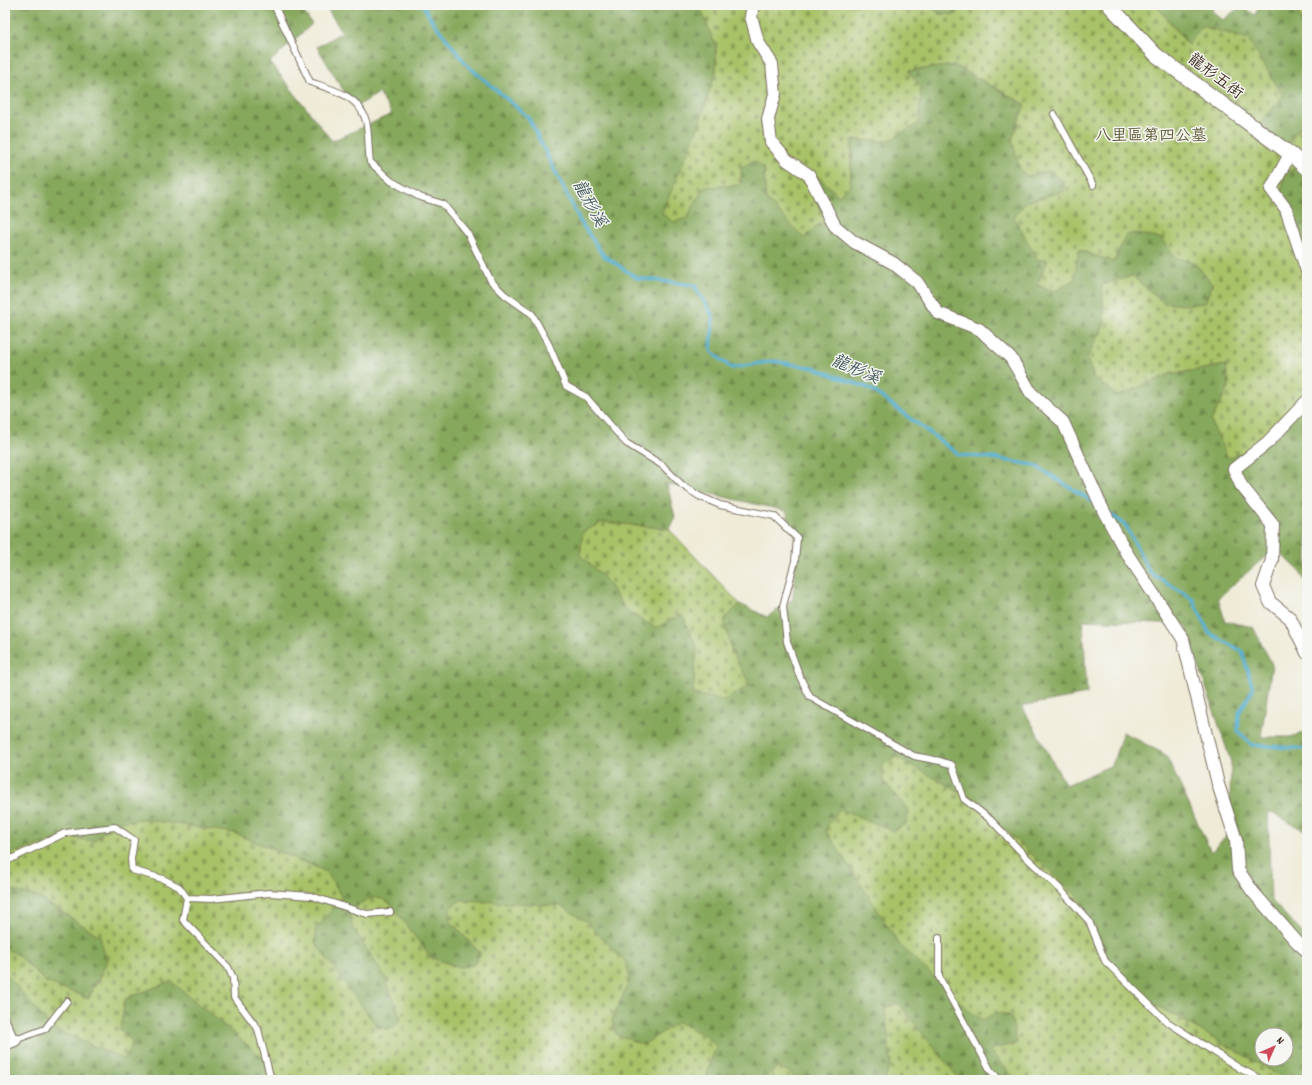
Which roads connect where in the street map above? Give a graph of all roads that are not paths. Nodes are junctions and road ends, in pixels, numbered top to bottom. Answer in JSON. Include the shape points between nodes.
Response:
{"nodes":[{"id":1,"x":274,"y":5,"type":"edge"},
{"id":2,"x":753,"y":5,"type":"edge"},
{"id":3,"x":1109,"y":5,"type":"edge"},
{"id":4,"x":1054,"y":114,"type":"dead end"},
{"id":5,"x":1290,"y":154,"type":"junction"},
{"id":6,"x":1307,"y":169,"type":"edge"},
{"id":7,"x":1093,"y":185,"type":"dead end"},
{"id":8,"x":1307,"y":271,"type":"edge"},
{"id":9,"x":1307,"y":401,"type":"edge"},
{"id":10,"x":1307,"y":653,"type":"edge"},
{"id":11,"x":5,"y":862,"type":"edge"},
{"id":12,"x":187,"y":898,"type":"junction"},
{"id":13,"x":390,"y":912,"type":"dead end"},
{"id":14,"x":939,"y":938,"type":"dead end"},
{"id":15,"x":1307,"y":951,"type":"edge"},
{"id":16,"x":67,"y":1002,"type":"dead end"},
{"id":17,"x":5,"y":1018,"type":"edge"},
{"id":18,"x":10,"y":1042,"type":"edge"},
{"id":19,"x":271,"y":1080,"type":"edge"},
{"id":20,"x":1000,"y":1080,"type":"edge"},
{"id":21,"x":1262,"y":1080,"type":"edge"}],
"edges":[{"from":1,"to":21,"type":"lane","via":[[310,82],[346,95],[359,106],[366,122],[370,162],[391,181],[420,197],[442,204],[468,234],[491,281],[505,295],[532,314],[549,345],[566,386],[586,397],[626,443],[662,465],[682,485],[720,505],[774,516],[797,538],[795,561],[782,606],[787,642],[810,697],[914,756],[952,766],[964,799],[991,820],[1060,888],[1089,921],[1105,961],[1166,1021]]},
{"from":2,"to":15,"type":"street","via":[[751,16],[758,42],[772,64],[775,94],[768,119],[771,142],[787,160],[809,175],[835,226],[854,242],[893,263],[917,282],[938,314],[979,329],[1011,358],[1031,393],[1064,422],[1104,512],[1126,552],[1183,639],[1218,784],[1236,840],[1238,870],[1253,892]]},
{"from":3,"to":5,"type":"street","name":"龍形五街","via":[[1156,55]]},
{"from":4,"to":7,"type":"lane"},
{"from":5,"to":6,"type":"street","name":"龍形五街"},
{"from":5,"to":8,"type":"street","via":[[1271,189],[1286,210]]},
{"from":9,"to":10,"type":"street","via":[[1268,442],[1234,469],[1241,485],[1273,525],[1272,560],[1263,586],[1270,602],[1290,618]]},
{"from":11,"to":12,"type":"lane","via":[[65,833],[115,828],[134,840],[130,859],[132,870],[163,879],[179,887]]},
{"from":12,"to":13,"type":"lane","via":[[211,899],[269,893],[311,896],[367,914]]},
{"from":12,"to":19,"type":"lane","via":[[183,920],[228,967],[233,978],[234,997],[258,1029]]},
{"from":14,"to":20,"type":"lane","via":[[939,977],[991,1071]]},
{"from":16,"to":18,"type":"lane","via":[[45,1029]]},
{"from":17,"to":18,"type":"lane"}]}
